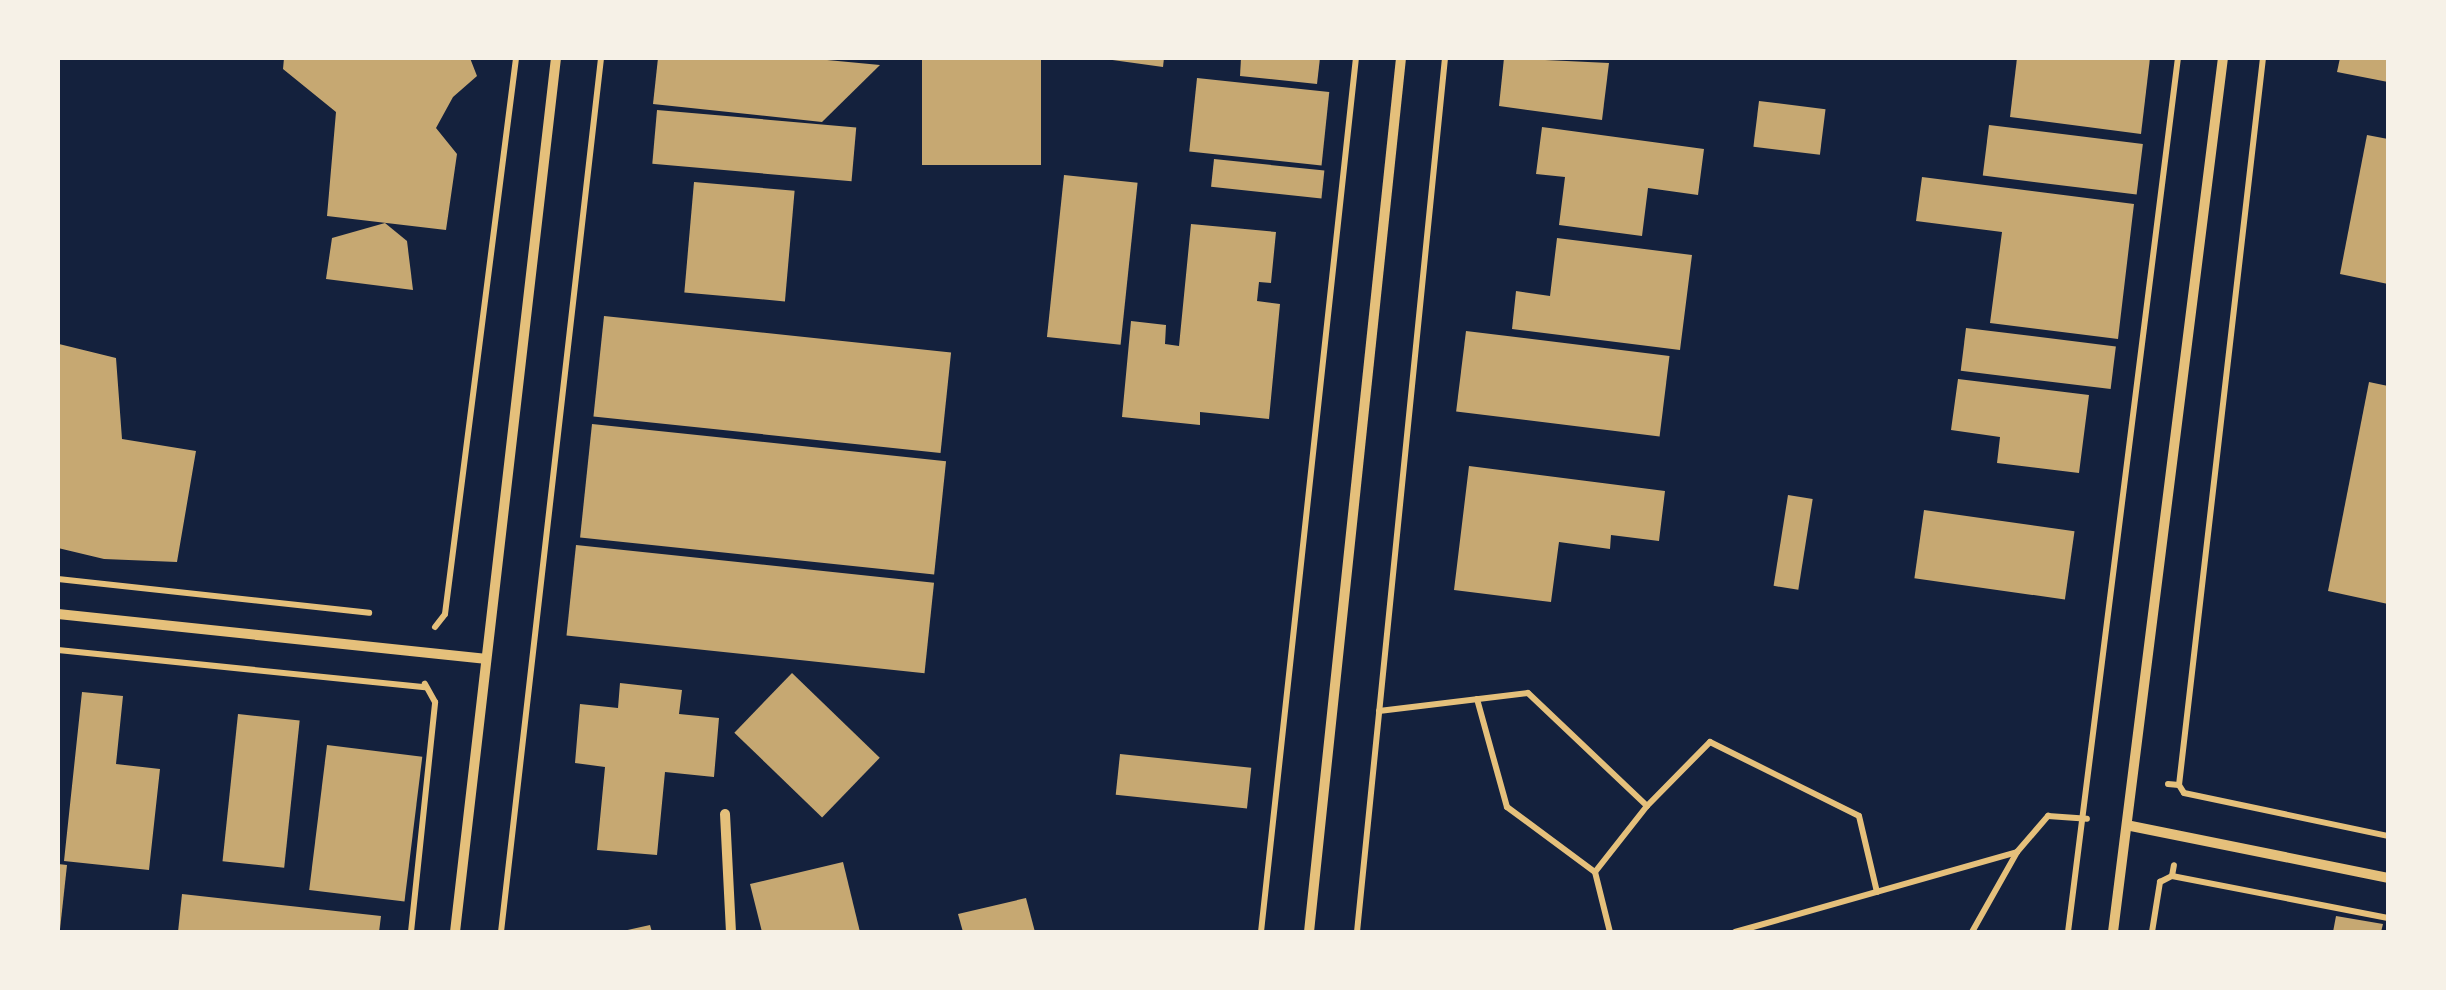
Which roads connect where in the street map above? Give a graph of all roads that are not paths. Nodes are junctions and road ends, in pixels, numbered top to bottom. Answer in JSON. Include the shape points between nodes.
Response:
{"nodes":[{"id":1,"x":556,"y":58,"type":"edge"},
{"id":2,"x":1401,"y":58,"type":"edge"},
{"id":3,"x":2223,"y":58,"type":"edge"},
{"id":4,"x":58,"y":614,"type":"edge"},
{"id":5,"x":485,"y":659,"type":"junction"},
{"id":6,"x":725,"y":814,"type":"dead end"},
{"id":7,"x":2131,"y":826,"type":"junction"},
{"id":8,"x":2388,"y":878,"type":"edge"},
{"id":9,"x":455,"y":932,"type":"edge"},
{"id":10,"x":732,"y":932,"type":"edge"},
{"id":11,"x":1309,"y":932,"type":"edge"},
{"id":12,"x":2113,"y":932,"type":"edge"}],
"edges":[{"from":1,"to":5,"type":"street"},
{"from":2,"to":11,"type":"street"},
{"from":3,"to":7,"type":"street"},
{"from":4,"to":5,"type":"street"},
{"from":5,"to":9,"type":"street"},
{"from":6,"to":10,"type":"street"},
{"from":7,"to":8,"type":"street"},
{"from":7,"to":12,"type":"street"}]}
